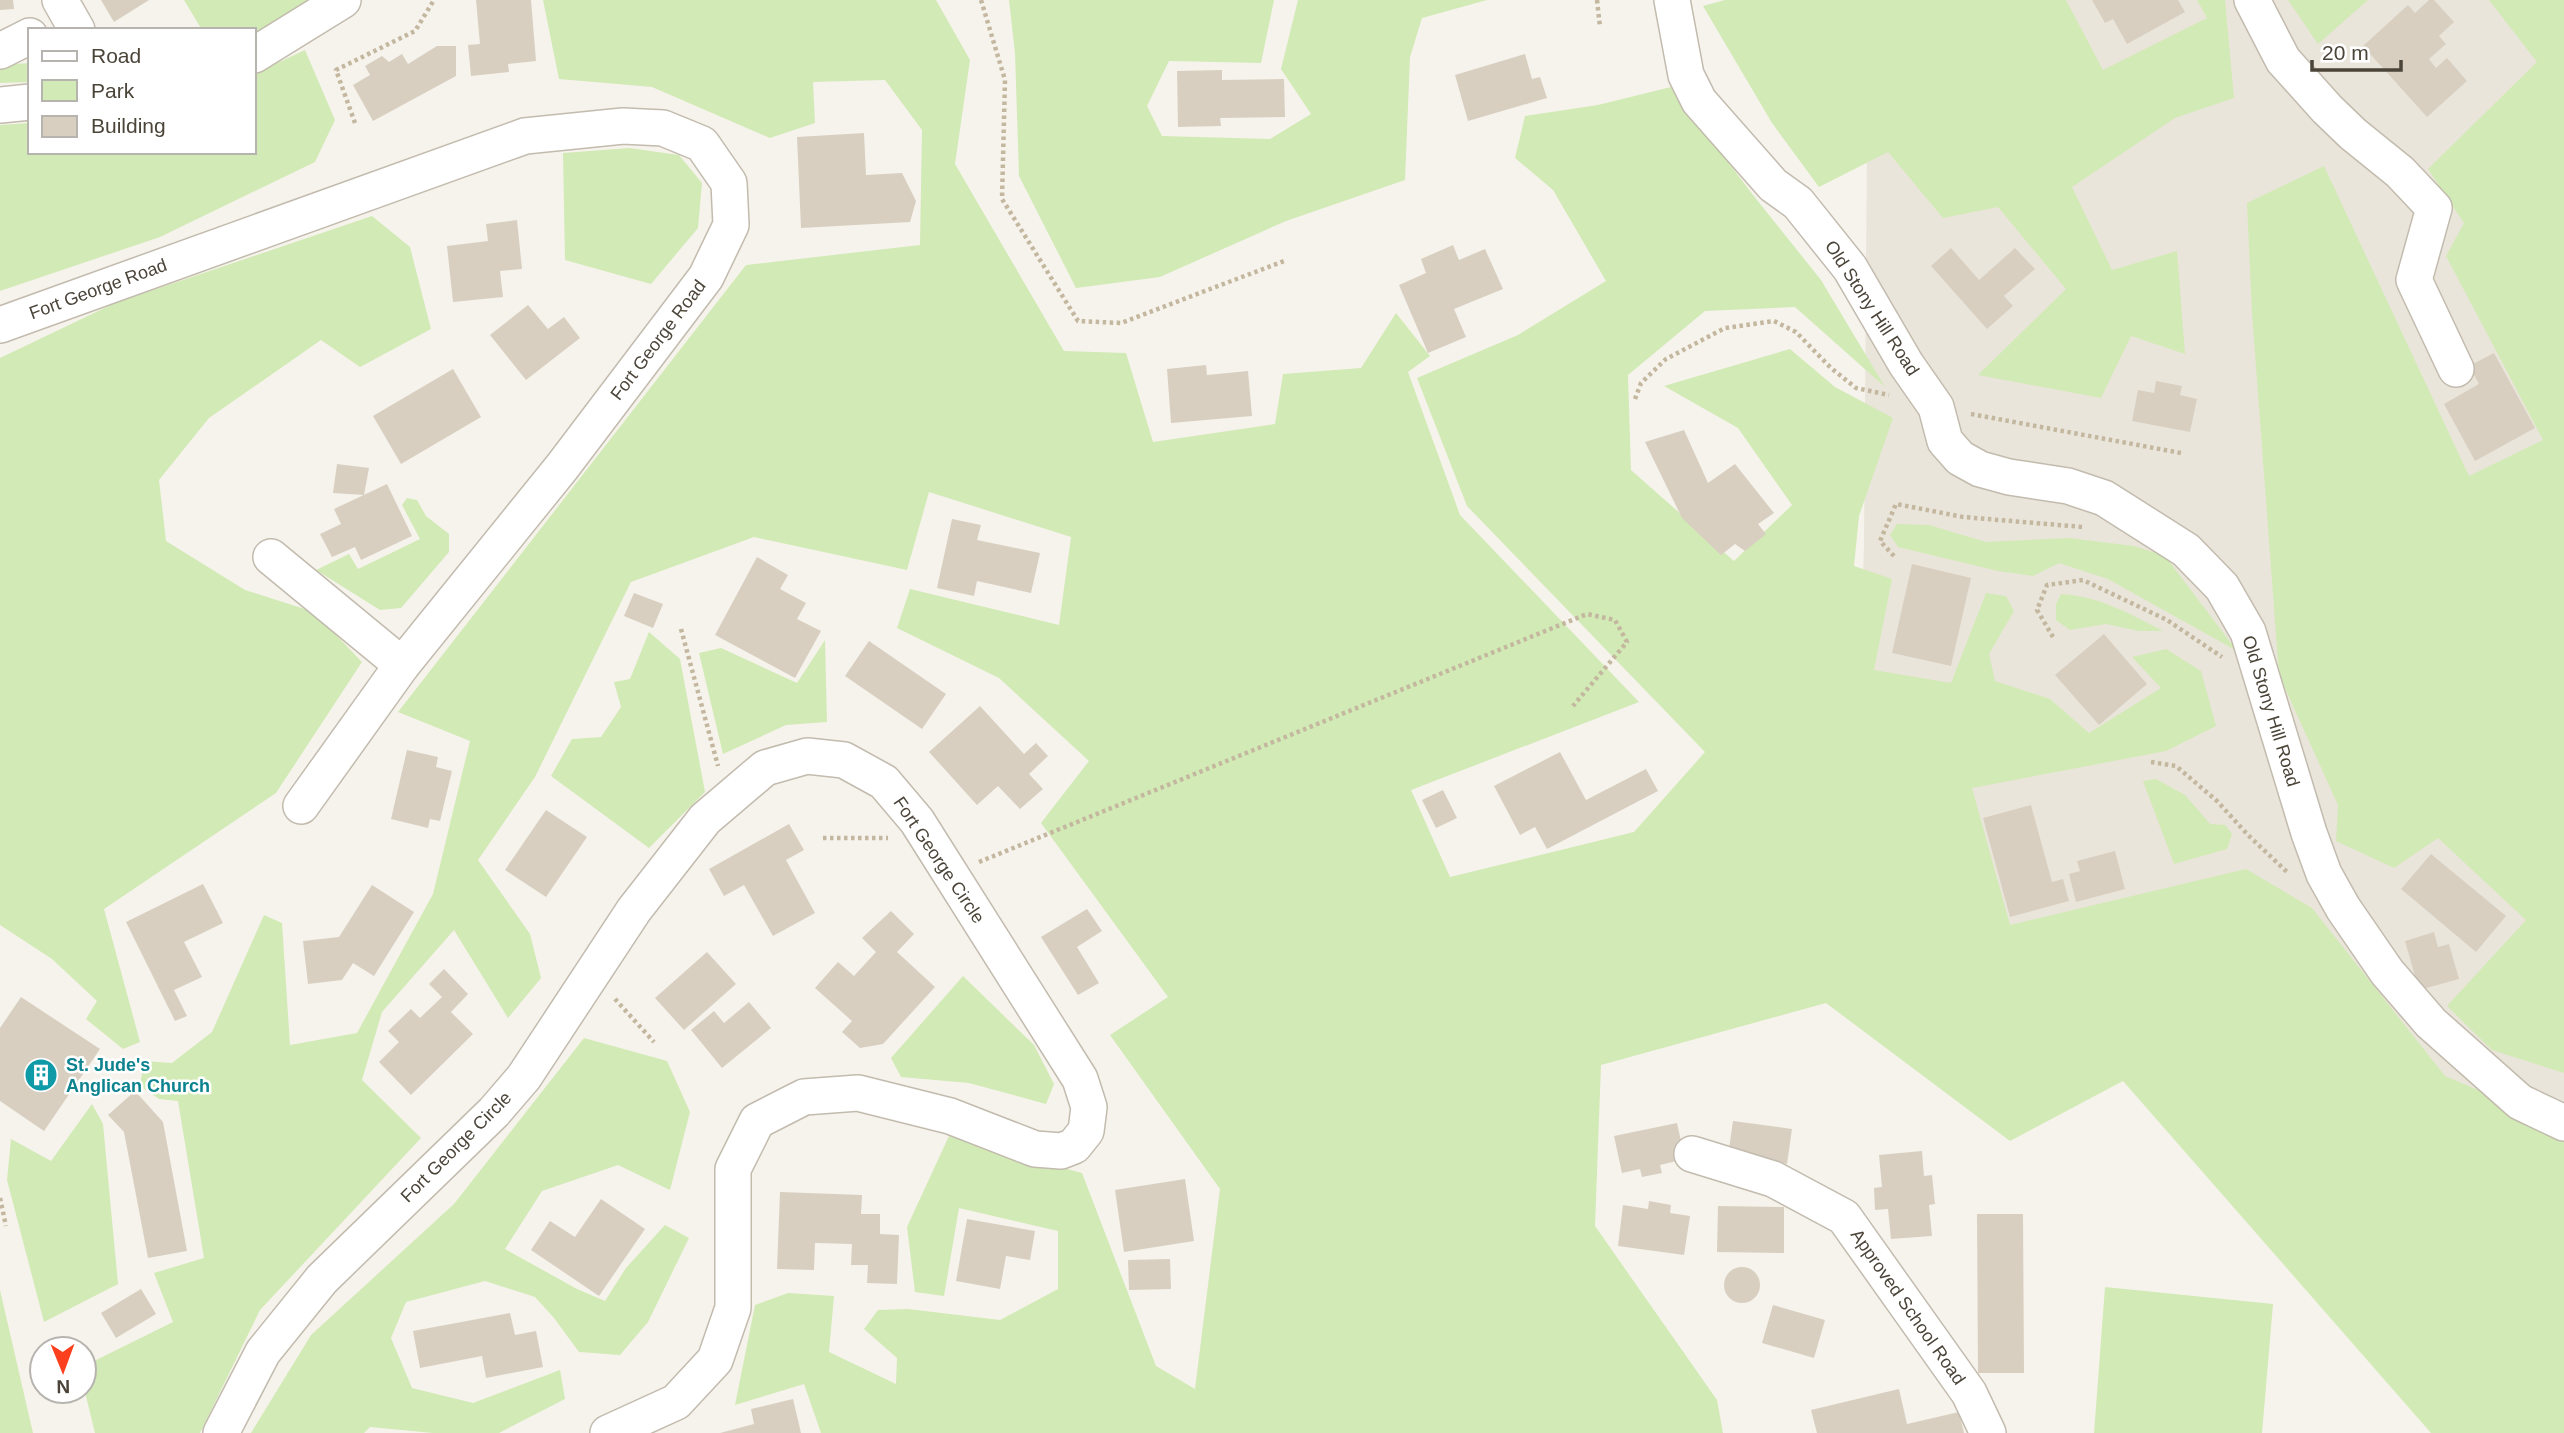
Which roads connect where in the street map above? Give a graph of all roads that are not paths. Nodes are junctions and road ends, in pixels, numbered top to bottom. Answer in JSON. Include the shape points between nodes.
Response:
{"nodes":[{"id":1,"x":343,"y":0,"type":"edge"},
{"id":2,"x":1672,"y":0,"type":"edge"},
{"id":3,"x":2252,"y":0,"type":"edge"},
{"id":4,"x":28,"y":37,"type":"edge"},
{"id":5,"x":0,"y":51,"type":"edge"},
{"id":6,"x":256,"y":54,"type":"edge"},
{"id":7,"x":28,"y":102,"type":"edge"},
{"id":8,"x":0,"y":105,"type":"edge"},
{"id":9,"x":0,"y":325,"type":"edge"},
{"id":10,"x":2456,"y":369,"type":"dead end"},
{"id":11,"x":271,"y":556,"type":"dead end"},
{"id":12,"x":402,"y":665,"type":"junction"},
{"id":13,"x":301,"y":806,"type":"dead end"},
{"id":14,"x":2520,"y":1102,"type":"junction"},
{"id":15,"x":2564,"y":1108,"type":"edge"},
{"id":16,"x":2564,"y":1123,"type":"edge"},
{"id":17,"x":1692,"y":1154,"type":"dead end"},
{"id":18,"x":222,"y":1433,"type":"edge"},
{"id":19,"x":608,"y":1433,"type":"edge"},
{"id":20,"x":1989,"y":1433,"type":"edge"}],
"edges":[{"from":1,"to":6,"type":"street"},
{"from":2,"to":14,"type":"street","name":"Old Stony Hill Road","via":[[1686,75],[1699,101],[1773,184],[1798,203],[1850,268],[1932,401],[1945,440],[1960,457],[1980,469],[2104,498],[2186,550],[2222,587],[2248,632],[2309,833],[2336,895],[2386,972],[2431,1023]]},
{"from":3,"to":10,"type":"street","via":[[2283,60],[2327,109],[2434,208],[2414,280]]},
{"from":4,"to":5,"type":"street"},
{"from":7,"to":8,"type":"street"},
{"from":9,"to":12,"type":"street","name":"Fort George Road","via":[[525,136],[623,126],[663,128],[702,144],[729,183],[731,225],[706,277],[562,467]]},
{"from":11,"to":12,"type":"street"},
{"from":12,"to":13,"type":"street","name":"Fort George Road"},
{"from":14,"to":15,"type":"street"},
{"from":14,"to":16,"type":"street","name":"Old Stony Hill Road"},
{"from":17,"to":20,"type":"street","name":"Approved School Road","via":[[1773,1179],[1844,1217],[1969,1393]]},
{"from":18,"to":19,"type":"street","name":"Fort George Circle","via":[[263,1352],[323,1279],[524,1077],[650,890],[705,819],[765,768],[807,756],[844,760],[884,782],[917,821],[1080,1079],[1088,1107],[1086,1131],[1074,1146],[1060,1151],[1035,1149],[950,1116],[858,1093],[804,1097],[757,1121],[733,1169],[733,1308],[716,1360],[676,1402]]}]}
